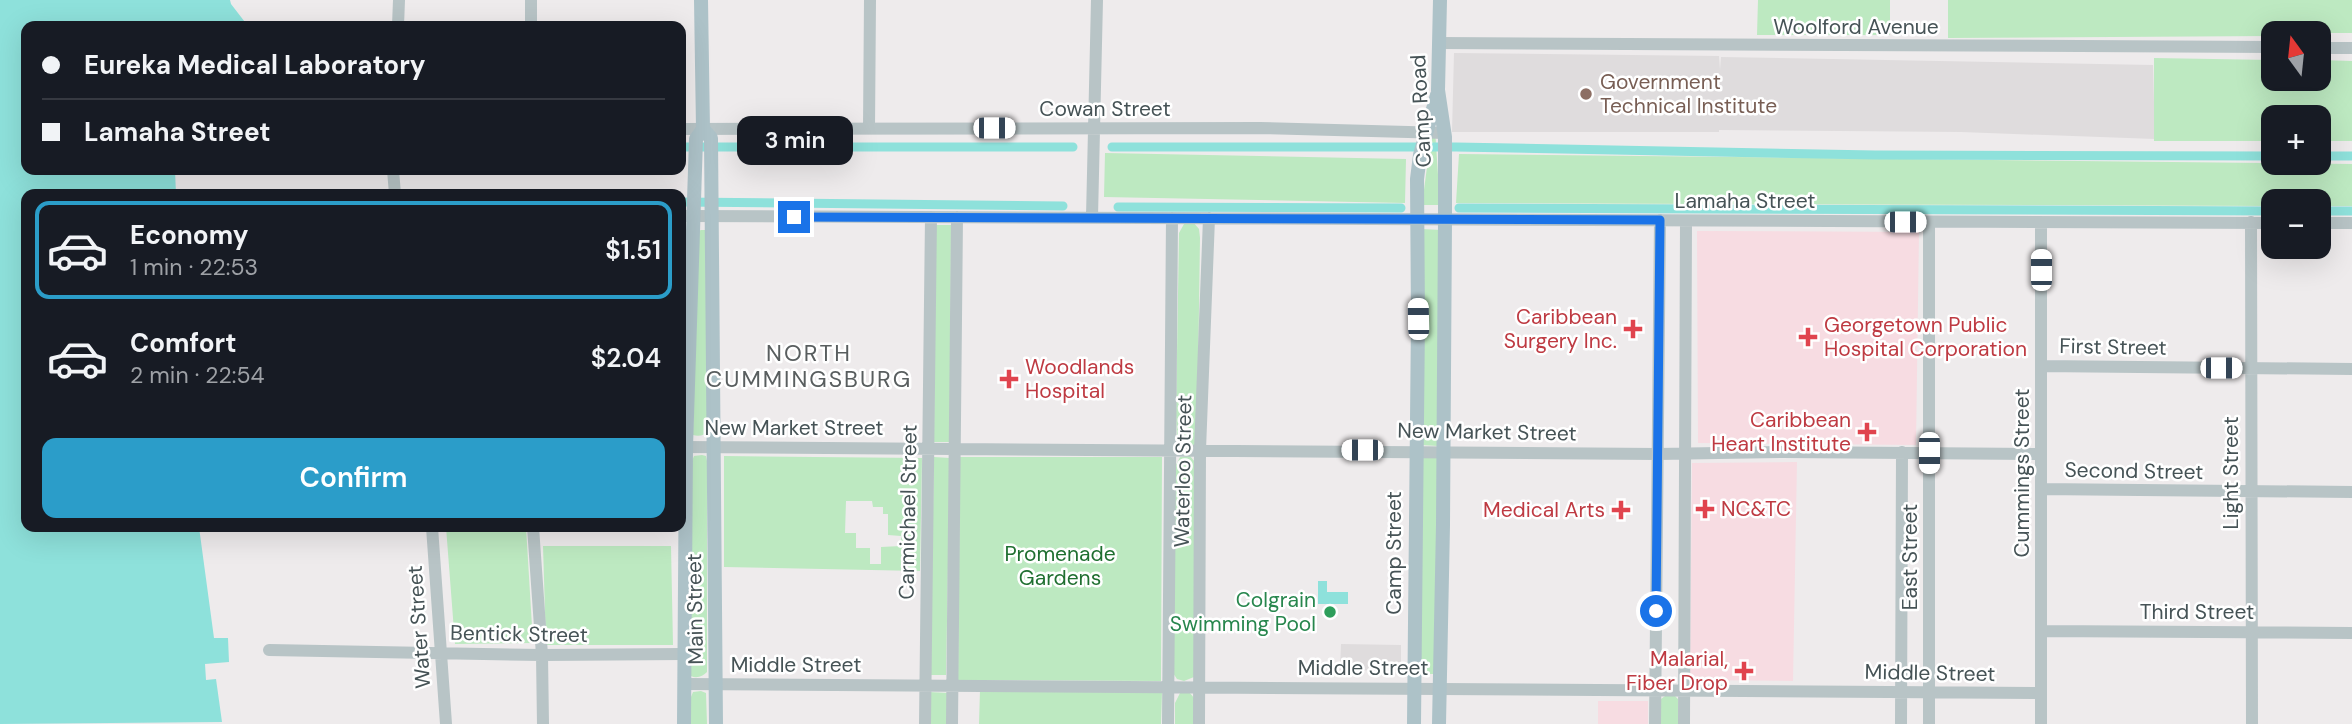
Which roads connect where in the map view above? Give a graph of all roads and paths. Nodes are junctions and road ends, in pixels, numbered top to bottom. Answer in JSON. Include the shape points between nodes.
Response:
{"nodes":[{"id":1,"x":399,"y":0,"type":"edge"},
{"id":2,"x":531,"y":0,"type":"edge"},
{"id":3,"x":701,"y":0,"type":"edge"},
{"id":4,"x":870,"y":0,"type":"edge"},
{"id":5,"x":1097,"y":0,"type":"edge"},
{"id":6,"x":1440,"y":0,"type":"edge"},
{"id":7,"x":398,"y":21,"type":"edge"},
{"id":8,"x":531,"y":21,"type":"edge"},
{"id":9,"x":1446,"y":43,"type":"junction"},
{"id":10,"x":2261,"y":47,"type":"edge"},
{"id":11,"x":2331,"y":48,"type":"edge"},
{"id":12,"x":2352,"y":48,"type":"edge"},
{"id":13,"x":1438,"y":90,"type":"junction"},
{"id":14,"x":869,"y":128,"type":"junction"},
{"id":15,"x":1094,"y":128,"type":"junction"},
{"id":16,"x":686,"y":130,"type":"edge"},
{"id":17,"x":703,"y":135,"type":"junction"},
{"id":18,"x":1445,"y":135,"type":"junction"},
{"id":19,"x":1425,"y":136,"type":"junction"},
{"id":20,"x":711,"y":210,"type":"junction"},
{"id":21,"x":1445,"y":211,"type":"junction"},
{"id":22,"x":690,"y":212,"type":"edge"},
{"id":23,"x":1417,"y":212,"type":"junction"},
{"id":24,"x":931,"y":217,"type":"junction"},
{"id":25,"x":957,"y":217,"type":"junction"},
{"id":26,"x":1093,"y":217,"type":"junction"},
{"id":27,"x":1172,"y":218,"type":"junction"},
{"id":28,"x":1209,"y":218,"type":"junction"},
{"id":29,"x":1660,"y":220,"type":"junction"},
{"id":30,"x":1686,"y":220,"type":"junction"},
{"id":31,"x":1929,"y":222,"type":"junction"},
{"id":32,"x":2041,"y":222,"type":"junction"},
{"id":33,"x":2251,"y":222,"type":"junction"},
{"id":34,"x":2261,"y":222,"type":"edge"},
{"id":35,"x":2331,"y":223,"type":"edge"},
{"id":36,"x":2352,"y":223,"type":"edge"},
{"id":37,"x":686,"y":346,"type":"edge"},
{"id":38,"x":2041,"y":366,"type":"junction"},
{"id":39,"x":2251,"y":368,"type":"junction"},
{"id":40,"x":2352,"y":369,"type":"edge"},
{"id":41,"x":686,"y":447,"type":"edge"},
{"id":42,"x":714,"y":447,"type":"junction"},
{"id":43,"x":928,"y":448,"type":"junction"},
{"id":44,"x":955,"y":448,"type":"junction"},
{"id":45,"x":1170,"y":449,"type":"junction"},
{"id":46,"x":1200,"y":450,"type":"junction"},
{"id":47,"x":1416,"y":451,"type":"junction"},
{"id":48,"x":1444,"y":451,"type":"junction"},
{"id":49,"x":1902,"y":452,"type":"junction"},
{"id":50,"x":1929,"y":453,"type":"junction"},
{"id":51,"x":1658,"y":454,"type":"junction"},
{"id":52,"x":1685,"y":454,"type":"junction"},
{"id":53,"x":2041,"y":454,"type":"junction"},
{"id":54,"x":2041,"y":489,"type":"junction"},
{"id":55,"x":2251,"y":491,"type":"junction"},
{"id":56,"x":2352,"y":492,"type":"edge"},
{"id":57,"x":432,"y":532,"type":"edge"},
{"id":58,"x":533,"y":532,"type":"edge"},
{"id":59,"x":683,"y":532,"type":"edge"},
{"id":60,"x":2042,"y":631,"type":"junction"},
{"id":61,"x":2250,"y":631,"type":"junction"},
{"id":62,"x":2352,"y":633,"type":"edge"},
{"id":63,"x":268,"y":650,"type":"dead end"},
{"id":64,"x":440,"y":652,"type":"junction"},
{"id":65,"x":542,"y":654,"type":"junction"},
{"id":66,"x":684,"y":654,"type":"junction"},
{"id":67,"x":684,"y":684,"type":"junction"},
{"id":68,"x":717,"y":684,"type":"junction"},
{"id":69,"x":952,"y":684,"type":"junction"},
{"id":70,"x":926,"y":685,"type":"junction"},
{"id":71,"x":1168,"y":686,"type":"junction"},
{"id":72,"x":1200,"y":686,"type":"junction"},
{"id":73,"x":1415,"y":688,"type":"junction"},
{"id":74,"x":1439,"y":688,"type":"junction"},
{"id":75,"x":1656,"y":690,"type":"junction"},
{"id":76,"x":1684,"y":690,"type":"junction"},
{"id":77,"x":1901,"y":692,"type":"junction"},
{"id":78,"x":1929,"y":692,"type":"junction"},
{"id":79,"x":2041,"y":693,"type":"junction"},
{"id":80,"x":446,"y":724,"type":"edge"},
{"id":81,"x":543,"y":724,"type":"edge"},
{"id":82,"x":684,"y":724,"type":"edge"},
{"id":83,"x":716,"y":724,"type":"edge"},
{"id":84,"x":925,"y":724,"type":"edge"},
{"id":85,"x":952,"y":724,"type":"edge"},
{"id":86,"x":1168,"y":724,"type":"edge"},
{"id":87,"x":1199,"y":724,"type":"edge"},
{"id":88,"x":1414,"y":724,"type":"edge"},
{"id":89,"x":1439,"y":724,"type":"edge"},
{"id":90,"x":1655,"y":724,"type":"edge"},
{"id":91,"x":1684,"y":724,"type":"edge"},
{"id":92,"x":1901,"y":724,"type":"edge"},
{"id":93,"x":1929,"y":724,"type":"edge"},
{"id":94,"x":2041,"y":724,"type":"edge"},
{"id":95,"x":2252,"y":724,"type":"edge"}],
"edges":[{"from":1,"to":7,"type":"street"},
{"from":2,"to":8,"type":"street"},
{"from":3,"to":17,"type":"main road"},
{"from":4,"to":14,"type":"street"},
{"from":5,"to":15,"type":"street"},
{"from":6,"to":9,"type":"main road","name":"Camp Road"},
{"from":9,"to":10,"type":"street","name":"Woolford Avenue"},
{"from":9,"to":13,"type":"main road","name":"Camp Road"},
{"from":11,"to":12,"type":"street"},
{"from":13,"to":18,"type":"main road","name":"Camp Road"},
{"from":13,"to":19,"type":"main road","name":"Camp Street"},
{"from":14,"to":15,"type":"street","name":"Cowan Street"},
{"from":14,"to":17,"type":"street","name":"Cowan Street"},
{"from":15,"to":19,"type":"street","name":"Cowan Street","via":[[1260,128]]},
{"from":15,"to":26,"type":"street"},
{"from":16,"to":17,"type":"street","name":"Cowan Street"},
{"from":17,"to":20,"type":"main road","name":"Main Street"},
{"from":17,"to":22,"type":"main road","name":"Main Street"},
{"from":18,"to":19,"type":"street","name":"Cowan Street"},
{"from":18,"to":21,"type":"main road","name":"Camp Road"},
{"from":19,"to":23,"type":"main road","name":"Camp Street"},
{"from":20,"to":22,"type":"street","name":"Lamaha Street"},
{"from":20,"to":24,"type":"street","name":"Lamaha Street"},
{"from":20,"to":42,"type":"main road","name":"Main Street"},
{"from":21,"to":23,"type":"street","name":"Lamaha Street"},
{"from":21,"to":29,"type":"street","name":"Lamaha Street"},
{"from":21,"to":48,"type":"main road"},
{"from":22,"to":37,"type":"main road","name":"Main Street"},
{"from":23,"to":28,"type":"street","name":"Lamaha Street"},
{"from":23,"to":47,"type":"main road","name":"Camp Street"},
{"from":24,"to":25,"type":"street","name":"Lamaha Street"},
{"from":24,"to":43,"type":"street","name":"Carmichael Street"},
{"from":25,"to":26,"type":"street","name":"Lamaha Street"},
{"from":25,"to":44,"type":"street"},
{"from":26,"to":27,"type":"street","name":"Lamaha Street"},
{"from":27,"to":28,"type":"street","name":"Lamaha Street"},
{"from":27,"to":45,"type":"street","name":"Waterloo Street"},
{"from":28,"to":46,"type":"street","name":"Waterloo Street"},
{"from":29,"to":30,"type":"street","name":"Lamaha Street"},
{"from":29,"to":51,"type":"street"},
{"from":30,"to":31,"type":"street","name":"Lamaha Street"},
{"from":30,"to":52,"type":"street"},
{"from":31,"to":32,"type":"street","name":"Lamaha Street"},
{"from":31,"to":50,"type":"street","name":"East Street"},
{"from":32,"to":33,"type":"street","name":"Lamaha Street"},
{"from":32,"to":38,"type":"street","name":"Cummings Street"},
{"from":33,"to":34,"type":"street","name":"Lamaha Street"},
{"from":33,"to":39,"type":"street","name":"Light Street"},
{"from":35,"to":36,"type":"street"},
{"from":38,"to":39,"type":"street","name":"First Street"},
{"from":38,"to":53,"type":"street","name":"Cummings Street"},
{"from":39,"to":40,"type":"street","name":"First Street"},
{"from":39,"to":55,"type":"street","name":"Light Street"},
{"from":41,"to":42,"type":"street","name":"New Market Street"},
{"from":42,"to":43,"type":"street","name":"New Market Street"},
{"from":42,"to":68,"type":"main road","name":"Main Street"},
{"from":43,"to":44,"type":"street","name":"New Market Street"},
{"from":43,"to":70,"type":"street","name":"Carmichael Street"},
{"from":44,"to":45,"type":"street","name":"New Market Street"},
{"from":44,"to":69,"type":"street"},
{"from":45,"to":46,"type":"street","name":"New Market Street"},
{"from":45,"to":71,"type":"street","name":"Waterloo Street"},
{"from":46,"to":47,"type":"street","name":"New Market Street"},
{"from":46,"to":72,"type":"street","name":"Waterloo Street"},
{"from":47,"to":48,"type":"street","name":"New Market Street"},
{"from":47,"to":73,"type":"main road","name":"Camp Street"},
{"from":48,"to":51,"type":"street","name":"New Market Street"},
{"from":48,"to":74,"type":"main road"},
{"from":49,"to":50,"type":"street","name":"New Market Street"},
{"from":49,"to":52,"type":"street","name":"New Market Street"},
{"from":49,"to":77,"type":"street","name":"East Street"},
{"from":50,"to":53,"type":"street","name":"New Market Street"},
{"from":50,"to":78,"type":"street","name":"East Street"},
{"from":51,"to":52,"type":"street","name":"New Market Street"},
{"from":51,"to":75,"type":"street"},
{"from":52,"to":76,"type":"street"},
{"from":53,"to":54,"type":"street","name":"Cummings Street"},
{"from":54,"to":55,"type":"street","name":"Second Street"},
{"from":54,"to":60,"type":"street","name":"Cummings Street"},
{"from":55,"to":56,"type":"street","name":"Second Street"},
{"from":55,"to":61,"type":"street","name":"Light Street"},
{"from":57,"to":64,"type":"street","name":"Water Street"},
{"from":58,"to":65,"type":"street"},
{"from":59,"to":66,"type":"main road","name":"Main Street"},
{"from":60,"to":61,"type":"street","name":"Third Street"},
{"from":60,"to":79,"type":"street","name":"Cummings Street"},
{"from":61,"to":62,"type":"street","name":"Third Street"},
{"from":61,"to":95,"type":"street","name":"Light Street"},
{"from":63,"to":64,"type":"street","name":"Bentick Street"},
{"from":64,"to":65,"type":"street","name":"Bentick Street"},
{"from":64,"to":80,"type":"street","name":"Water Street"},
{"from":65,"to":66,"type":"street","name":"Bentick Street"},
{"from":65,"to":81,"type":"street"},
{"from":66,"to":67,"type":"main road","name":"Main Street"},
{"from":67,"to":68,"type":"street","name":"Middle Street"},
{"from":67,"to":82,"type":"main road","name":"Main Street"},
{"from":68,"to":70,"type":"street","name":"Middle Street"},
{"from":68,"to":83,"type":"main road","name":"Main Street"},
{"from":69,"to":70,"type":"street","name":"Middle Street"},
{"from":69,"to":71,"type":"street","name":"Middle Street"},
{"from":69,"to":85,"type":"street"},
{"from":70,"to":84,"type":"street","name":"Carmichael Street"},
{"from":71,"to":72,"type":"street","name":"Middle Street"},
{"from":71,"to":86,"type":"street","name":"Waterloo Street"},
{"from":72,"to":73,"type":"street","name":"Middle Street"},
{"from":72,"to":87,"type":"street","name":"Waterloo Street"},
{"from":73,"to":74,"type":"street","name":"Middle Street"},
{"from":73,"to":88,"type":"main road","name":"Camp Street"},
{"from":74,"to":75,"type":"street","name":"Middle Street"},
{"from":74,"to":89,"type":"main road"},
{"from":75,"to":76,"type":"street","name":"Middle Street"},
{"from":75,"to":90,"type":"street"},
{"from":76,"to":77,"type":"street","name":"Middle Street"},
{"from":76,"to":91,"type":"street"},
{"from":77,"to":78,"type":"street","name":"Middle Street"},
{"from":77,"to":92,"type":"street","name":"East Street"},
{"from":78,"to":79,"type":"street","name":"Middle Street"},
{"from":78,"to":93,"type":"street","name":"East Street"},
{"from":79,"to":94,"type":"street","name":"Cummings Street"}]}
